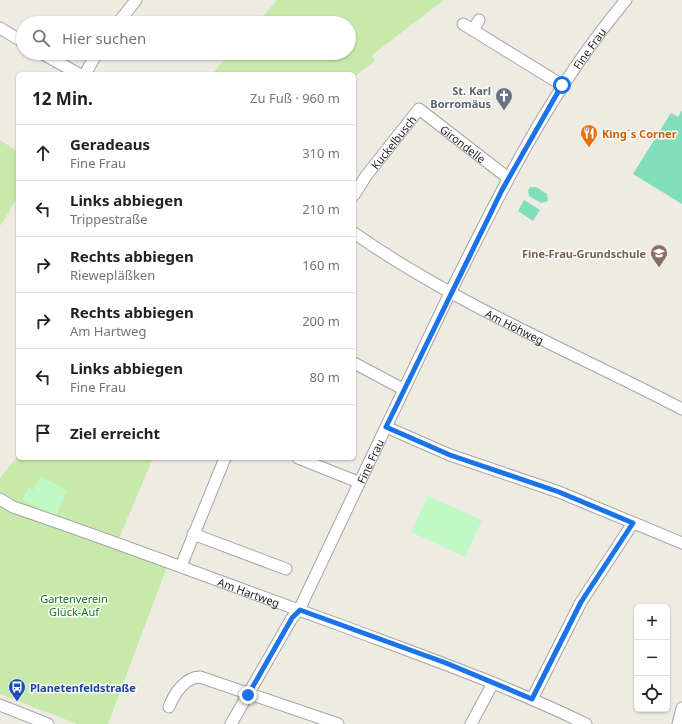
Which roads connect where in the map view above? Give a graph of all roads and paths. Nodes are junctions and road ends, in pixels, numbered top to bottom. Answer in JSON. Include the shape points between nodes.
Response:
{"nodes":[{"id":1,"x":136,"y":0,"type":"edge"},
{"id":2,"x":626,"y":0,"type":"edge"},
{"id":3,"x":123,"y":16,"type":"edge"},
{"id":4,"x":479,"y":20,"type":"dead end"},
{"id":5,"x":463,"y":24,"type":"dead end"},
{"id":6,"x":0,"y":28,"type":"edge"},
{"id":7,"x":473,"y":30,"type":"junction"},
{"id":8,"x":16,"y":38,"type":"edge"},
{"id":9,"x":54,"y":60,"type":"edge"},
{"id":10,"x":94,"y":60,"type":"edge"},
{"id":11,"x":75,"y":72,"type":"edge"},
{"id":12,"x":86,"y":72,"type":"edge"},
{"id":13,"x":562,"y":85,"type":"junction"},
{"id":14,"x":419,"y":109,"type":"joint"},
{"id":15,"x":508,"y":178,"type":"junction"},
{"id":16,"x":356,"y":192,"type":"edge"},
{"id":17,"x":356,"y":234,"type":"edge"},
{"id":18,"x":451,"y":292,"type":"junction"},
{"id":19,"x":356,"y":364,"type":"edge"},
{"id":20,"x":404,"y":389,"type":"junction"},
{"id":21,"x":682,"y":409,"type":"edge"},
{"id":22,"x":386,"y":427,"type":"junction"},
{"id":23,"x":224,"y":460,"type":"edge"},
{"id":24,"x":303,"y":460,"type":"edge"},
{"id":25,"x":358,"y":482,"type":"junction"},
{"id":26,"x":0,"y":499,"type":"edge"},
{"id":27,"x":633,"y":523,"type":"junction"},
{"id":28,"x":193,"y":534,"type":"junction"},
{"id":29,"x":682,"y":543,"type":"edge"},
{"id":30,"x":181,"y":566,"type":"junction"},
{"id":31,"x":286,"y":569,"type":"dead end"},
{"id":32,"x":300,"y":610,"type":"junction"},
{"id":33,"x":493,"y":683,"type":"junction"},
{"id":34,"x":248,"y":695,"type":"junction"},
{"id":35,"x":532,"y":699,"type":"junction"},
{"id":36,"x":0,"y":705,"type":"edge"},
{"id":37,"x":169,"y":706,"type":"dead end"},
{"id":38,"x":682,"y":708,"type":"edge"},
{"id":39,"x":48,"y":724,"type":"edge"},
{"id":40,"x":231,"y":724,"type":"edge"},
{"id":41,"x":338,"y":724,"type":"edge"},
{"id":42,"x":471,"y":724,"type":"edge"},
{"id":43,"x":586,"y":724,"type":"edge"},
{"id":44,"x":678,"y":724,"type":"edge"}],
"edges":[{"from":1,"to":3,"type":"street"},
{"from":2,"to":13,"type":"street","name":"Fine Frau","via":[[582,55]]},
{"from":4,"to":7,"type":"street"},
{"from":5,"to":7,"type":"street"},
{"from":6,"to":8,"type":"street"},
{"from":7,"to":13,"type":"street"},
{"from":9,"to":11,"type":"street"},
{"from":10,"to":12,"type":"street"},
{"from":13,"to":15,"type":"street","name":"Fine Frau"},
{"from":14,"to":15,"type":"street","name":"Girondelle"},
{"from":14,"to":16,"type":"street","name":"Kuckelbusch"},
{"from":15,"to":18,"type":"street","name":"Fine Frau"},
{"from":17,"to":18,"type":"street","name":"Am Höhweg"},
{"from":18,"to":20,"type":"street","name":"Fine Frau"},
{"from":18,"to":21,"type":"street","name":"Am Höhweg"},
{"from":19,"to":20,"type":"street"},
{"from":20,"to":22,"type":"street","name":"Fine Frau"},
{"from":22,"to":25,"type":"street","name":"Fine Frau"},
{"from":22,"to":27,"type":"street","via":[[450,455],[559,492]]},
{"from":23,"to":28,"type":"street"},
{"from":24,"to":25,"type":"street"},
{"from":25,"to":32,"type":"street","name":"Fine Frau"},
{"from":26,"to":30,"type":"street","name":"Am Hartweg","via":[[13,507]]},
{"from":27,"to":29,"type":"street"},
{"from":27,"to":35,"type":"street","via":[[581,602]]},
{"from":28,"to":30,"type":"street"},
{"from":28,"to":31,"type":"street"},
{"from":30,"to":32,"type":"street","name":"Am Hartweg"},
{"from":32,"to":33,"type":"street","name":"Am Hartweg","via":[[446,663]]},
{"from":32,"to":34,"type":"street","name":"Fine Frau","via":[[292,618]]},
{"from":33,"to":35,"type":"street","name":"Am Hartweg"},
{"from":33,"to":42,"type":"street"},
{"from":34,"to":37,"type":"street","via":[[195,677],[175,694]]},
{"from":34,"to":40,"type":"street","name":"Fine Frau"},
{"from":34,"to":41,"type":"street"},
{"from":35,"to":43,"type":"street","name":"Am Hartweg"},
{"from":36,"to":39,"type":"street"},
{"from":38,"to":44,"type":"street"}]}
